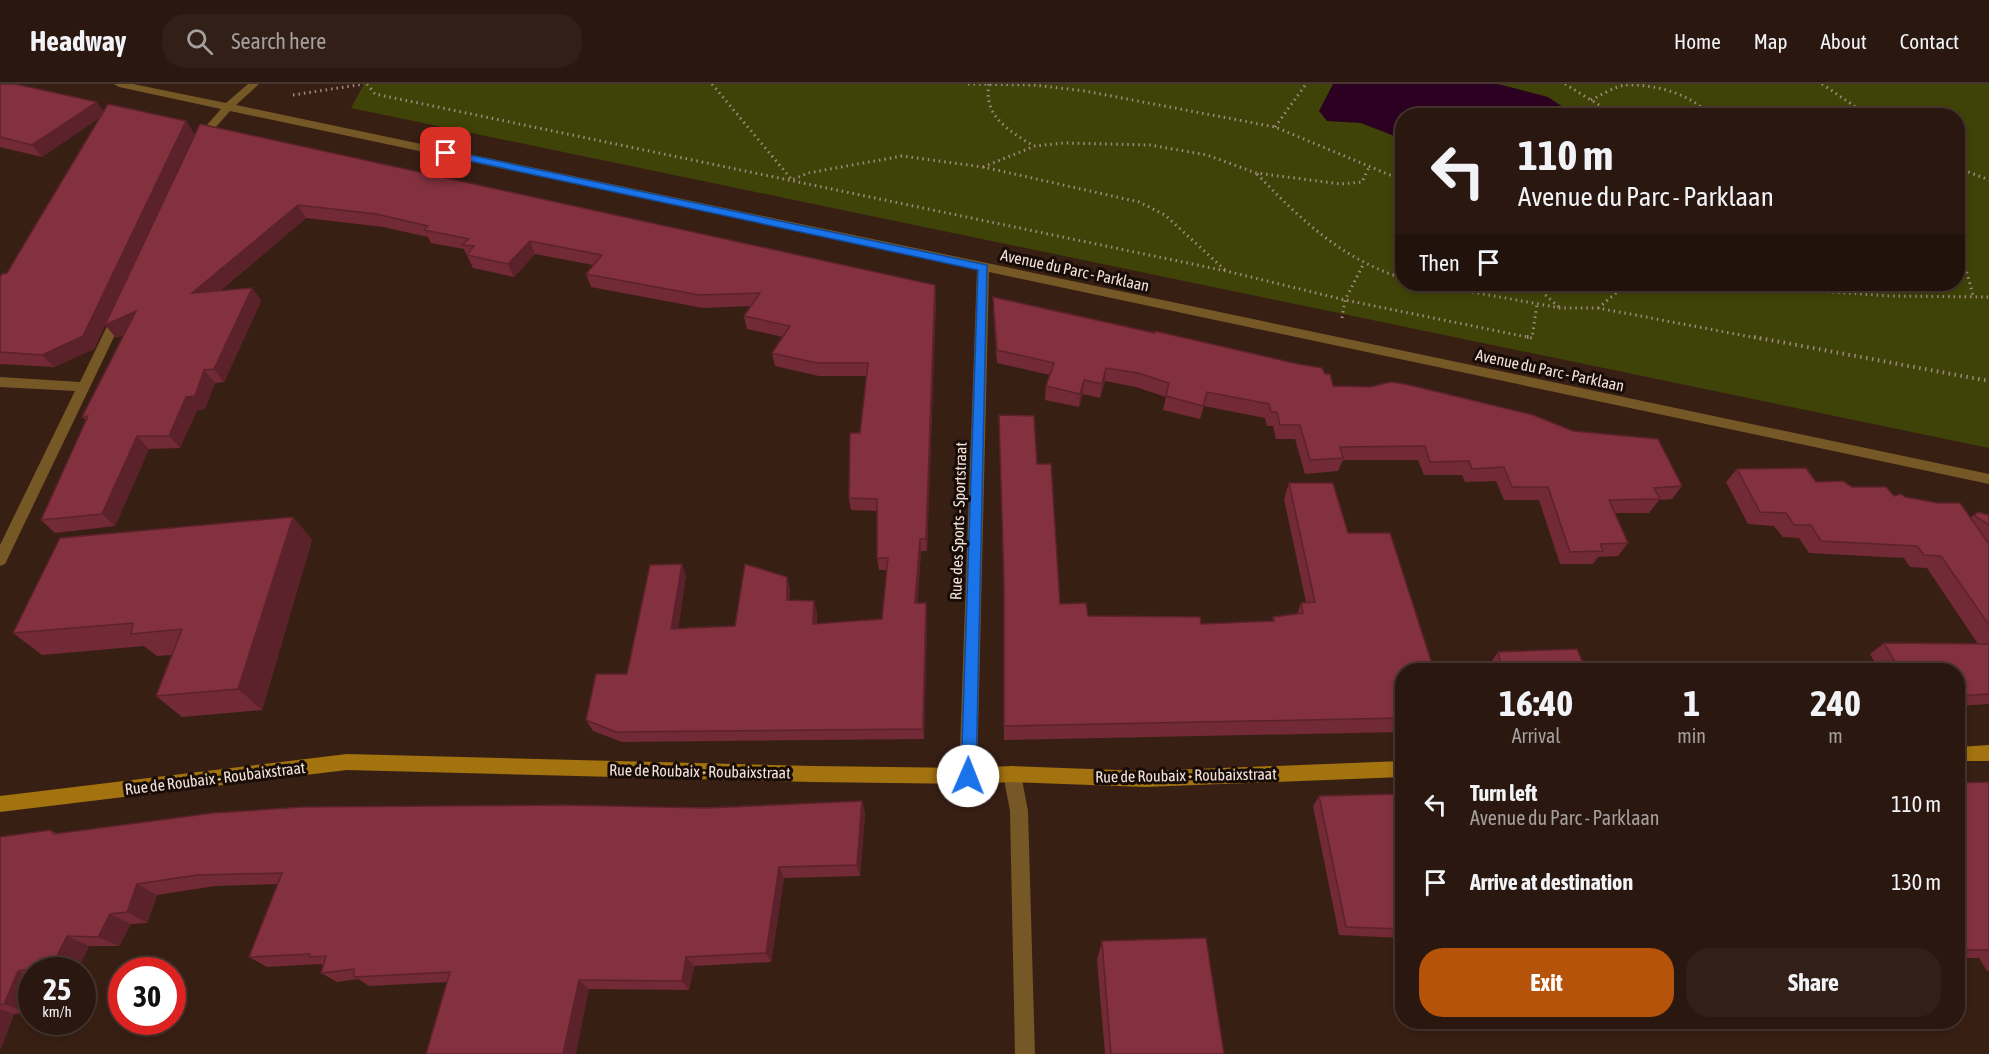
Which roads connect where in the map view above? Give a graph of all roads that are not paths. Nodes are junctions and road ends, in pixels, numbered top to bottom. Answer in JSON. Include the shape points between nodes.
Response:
{"nodes":[{"id":1,"x":119,"y":84,"type":"edge"},
{"id":2,"x":254,"y":84,"type":"edge"},
{"id":3,"x":228,"y":107,"type":"junction"},
{"id":4,"x":189,"y":159,"type":"edge"},
{"id":5,"x":983,"y":268,"type":"junction"},
{"id":6,"x":125,"y":300,"type":"edge"},
{"id":7,"x":0,"y":382,"type":"edge"},
{"id":8,"x":85,"y":387,"type":"junction"},
{"id":9,"x":1989,"y":479,"type":"edge"},
{"id":10,"x":0,"y":560,"type":"edge"},
{"id":11,"x":1989,"y":753,"type":"edge"},
{"id":12,"x":1965,"y":754,"type":"edge"},
{"id":13,"x":1395,"y":769,"type":"edge"},
{"id":14,"x":1012,"y":774,"type":"junction"},
{"id":15,"x":968,"y":776,"type":"junction"},
{"id":16,"x":0,"y":804,"type":"edge"},
{"id":17,"x":1025,"y":1054,"type":"edge"}],
"edges":[{"from":1,"to":3,"type":"street","name":"Avenue du Parc - Parklaan"},
{"from":2,"to":3,"type":"street"},
{"from":3,"to":4,"type":"street","via":[[199,137]]},
{"from":3,"to":5,"type":"street","name":"Avenue du Parc - Parklaan"},
{"from":5,"to":9,"type":"street","name":"Avenue du Parc - Parklaan"},
{"from":5,"to":15,"type":"street","name":"Rue des Sports - Sportstraat"},
{"from":6,"to":8,"type":"street"},
{"from":7,"to":8,"type":"street"},
{"from":8,"to":10,"type":"street"},
{"from":11,"to":12,"type":"main road"},
{"from":13,"to":14,"type":"main road","name":"Rue de Roubaix - Roubaixstraat","via":[[1145,779]]},
{"from":14,"to":15,"type":"main road","name":"Rue de Roubaix - Roubaixstraat"},
{"from":14,"to":17,"type":"street","via":[[1019,811]]},
{"from":15,"to":16,"type":"main road","name":"Rue de Roubaix - Roubaixstraat","via":[[348,762]]}]}
